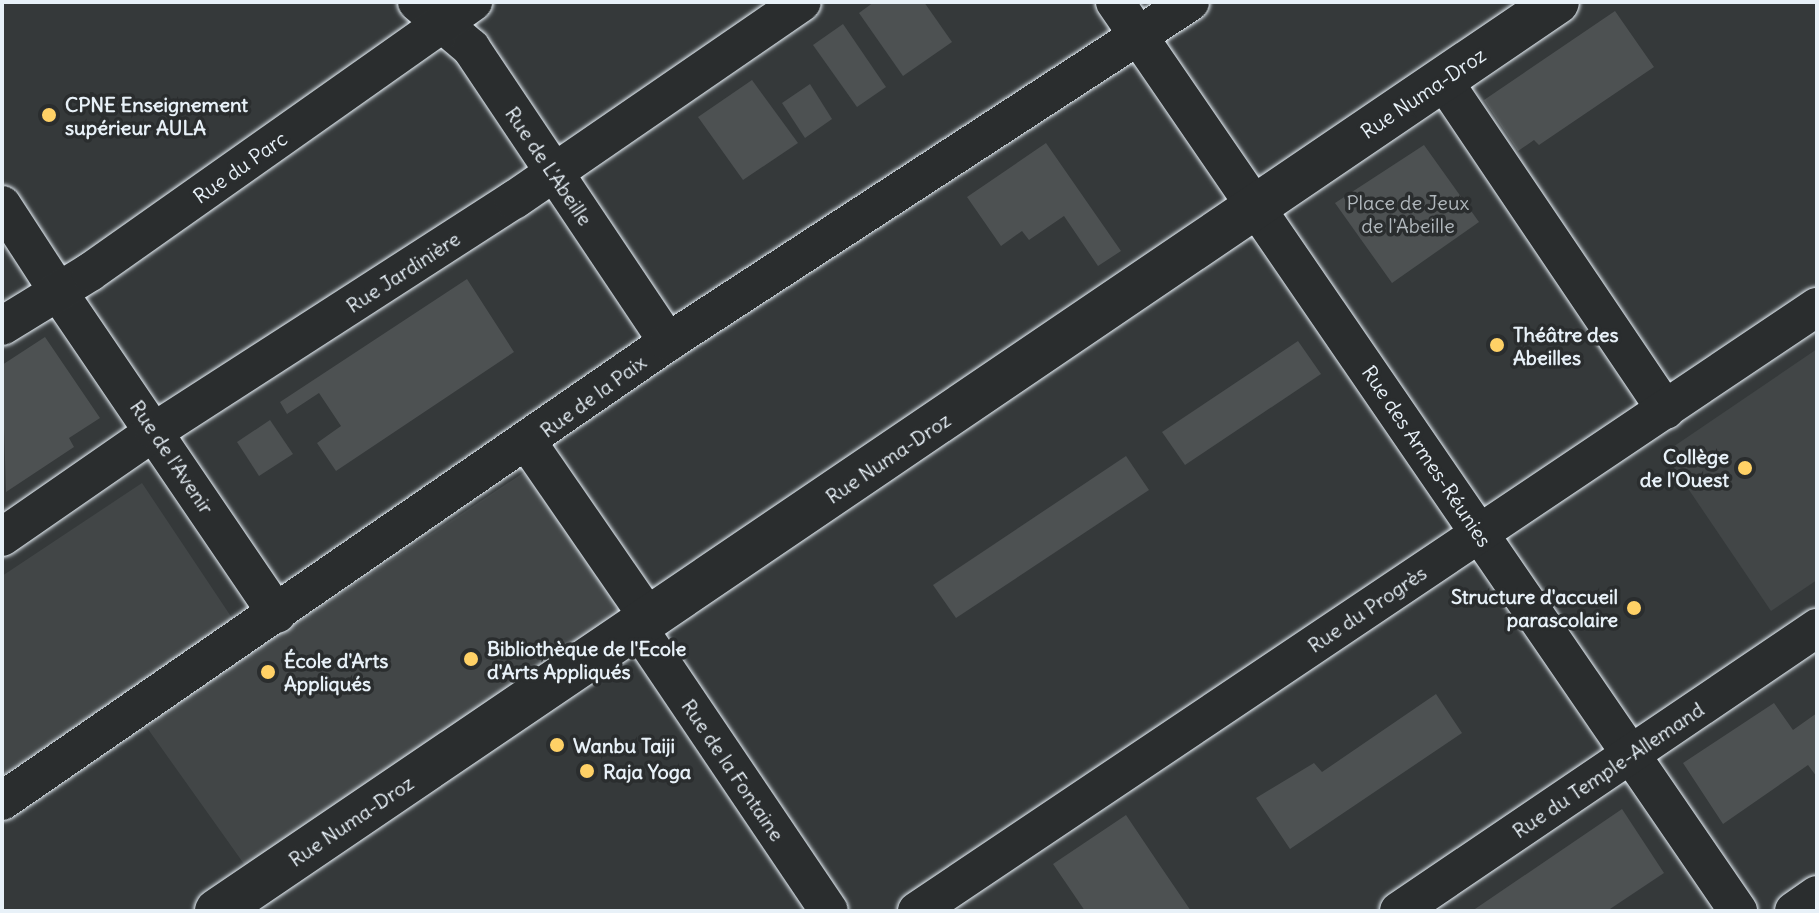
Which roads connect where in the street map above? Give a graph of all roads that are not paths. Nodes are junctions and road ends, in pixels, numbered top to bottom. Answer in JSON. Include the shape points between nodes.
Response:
{"nodes":[{"id":1,"x":473,"y":2,"type":"edge"},
{"id":2,"x":802,"y":2,"type":"edge"},
{"id":3,"x":1115,"y":2,"type":"edge"},
{"id":4,"x":1190,"y":2,"type":"edge"},
{"id":5,"x":1557,"y":2,"type":"edge"},
{"id":6,"x":430,"y":13,"type":"edge"},
{"id":7,"x":1138,"y":36,"type":"junction"},
{"id":8,"x":1443,"y":80,"type":"junction"},
{"id":9,"x":552,"y":173,"type":"junction"},
{"id":10,"x":2,"y":205,"type":"edge"},
{"id":11,"x":1258,"y":206,"type":"junction"},
{"id":12,"x":1817,"y":307,"type":"edge"},
{"id":13,"x":2,"y":326,"type":"edge"},
{"id":14,"x":668,"y":342,"type":"junction"},
{"id":15,"x":1666,"y":410,"type":"junction"},
{"id":16,"x":155,"y":431,"type":"junction"},
{"id":17,"x":528,"y":443,"type":"junction"},
{"id":18,"x":1480,"y":534,"type":"junction"},
{"id":19,"x":2,"y":537,"type":"edge"},
{"id":20,"x":277,"y":614,"type":"junction"},
{"id":21,"x":644,"y":624,"type":"junction"},
{"id":22,"x":1817,"y":628,"type":"edge"},
{"id":23,"x":1632,"y":755,"type":"junction"},
{"id":24,"x":2,"y":801,"type":"edge"},
{"id":25,"x":1817,"y":895,"type":"edge"},
{"id":26,"x":217,"y":911,"type":"edge"},
{"id":27,"x":829,"y":911,"type":"edge"},
{"id":28,"x":917,"y":911,"type":"edge"},
{"id":29,"x":1399,"y":911,"type":"edge"},
{"id":30,"x":1738,"y":911,"type":"edge"},
{"id":31,"x":1794,"y":911,"type":"edge"}],
"edges":[{"from":1,"to":6,"type":"street","name":"Rue du Parc"},
{"from":2,"to":9,"type":"street","name":"Rue Jardinière"},
{"from":3,"to":7,"type":"street","name":"Rue des Armes-Réunies"},
{"from":4,"to":7,"type":"street","name":"Rue de la Paix"},
{"from":5,"to":8,"type":"main road","name":"Rue Numa-Droz"},
{"from":6,"to":9,"type":"street","name":"Rue de L'Abeille","via":[[471,48]]},
{"from":6,"to":13,"type":"street","name":"Rue du Parc","via":[[90,272]]},
{"from":7,"to":11,"type":"street","name":"Rue des Armes-Réunies","via":[[1226,168]]},
{"from":7,"to":14,"type":"street","name":"Rue de la Paix"},
{"from":8,"to":11,"type":"main road","name":"Rue Numa-Droz"},
{"from":8,"to":15,"type":"street"},
{"from":9,"to":14,"type":"street","name":"Rue de L'Abeille"},
{"from":9,"to":16,"type":"street","name":"Rue Jardinière"},
{"from":10,"to":16,"type":"street","name":"Rue de l'Avenir"},
{"from":11,"to":18,"type":"street","name":"Rue des Armes-Réunies"},
{"from":11,"to":21,"type":"main road","name":"Rue Numa-Droz"},
{"from":12,"to":15,"type":"street","name":"Rue du Progrès"},
{"from":14,"to":17,"type":"street","name":"Rue de la Paix"},
{"from":15,"to":18,"type":"street","name":"Rue du Progrès"},
{"from":16,"to":19,"type":"street","name":"Rue Jardinière"},
{"from":16,"to":20,"type":"street","name":"Rue de l'Avenir"},
{"from":17,"to":20,"type":"street","name":"Rue de la Paix"},
{"from":17,"to":21,"type":"street","name":"Rue de la Fontaine"},
{"from":18,"to":23,"type":"street","name":"Rue des Armes-Réunies"},
{"from":18,"to":28,"type":"street","name":"Rue du Progrès"},
{"from":20,"to":24,"type":"street","name":"Rue de la Paix"},
{"from":21,"to":26,"type":"main road","name":"Rue Numa-Droz"},
{"from":21,"to":27,"type":"street","name":"Rue de la Fontaine"},
{"from":22,"to":23,"type":"street","name":"Rue du Temple-Allemand"},
{"from":23,"to":29,"type":"street","name":"Rue du Temple-Allemand"},
{"from":23,"to":30,"type":"street","name":"Rue des Armes-Réunies"},
{"from":25,"to":31,"type":"street"}]}
